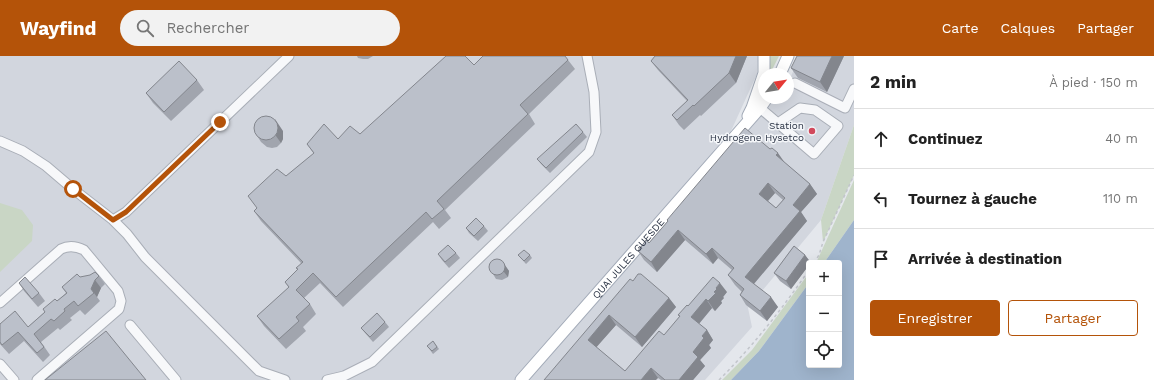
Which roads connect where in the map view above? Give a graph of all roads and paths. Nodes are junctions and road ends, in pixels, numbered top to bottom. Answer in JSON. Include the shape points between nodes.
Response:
{"nodes":[{"id":1,"x":289,"y":56,"type":"edge"},
{"id":2,"x":587,"y":56,"type":"edge"},
{"id":3,"x":764,"y":56,"type":"edge"},
{"id":4,"x":788,"y":56,"type":"edge"},
{"id":5,"x":783,"y":68,"type":"edge"},
{"id":6,"x":795,"y":83,"type":"dead end"},
{"id":7,"x":854,"y":89,"type":"edge"},
{"id":8,"x":763,"y":104,"type":"edge"},
{"id":9,"x":760,"y":108,"type":"junction"},
{"id":10,"x":778,"y":123,"type":"junction"},
{"id":11,"x":735,"y":137,"type":"junction"},
{"id":12,"x":0,"y":141,"type":"edge"},
{"id":13,"x":854,"y":176,"type":"edge"},
{"id":14,"x":113,"y":220,"type":"junction"},
{"id":15,"x":816,"y":260,"type":"edge"},
{"id":16,"x":806,"y":274,"type":"edge"},
{"id":17,"x":0,"y":302,"type":"edge"},
{"id":18,"x":130,"y":325,"type":"dead end"},
{"id":19,"x":0,"y":364,"type":"edge"},
{"id":20,"x":14,"y":380,"type":"edge"},
{"id":21,"x":37,"y":380,"type":"edge"},
{"id":22,"x":176,"y":380,"type":"edge"},
{"id":23,"x":285,"y":380,"type":"edge"},
{"id":24,"x":326,"y":380,"type":"edge"},
{"id":25,"x":521,"y":380,"type":"edge"},
{"id":26,"x":719,"y":380,"type":"edge"}],
"edges":[{"from":1,"to":14,"type":"lane","via":[[126,212]]},
{"from":2,"to":24,"type":"lane","via":[[594,92],[596,132],[589,152],[372,362],[344,376]]},
{"from":3,"to":11,"type":"main road","name":"QUAI JULES GUESDE","via":[[764,73],[752,108]]},
{"from":4,"to":5,"type":"main road"},
{"from":6,"to":7,"type":"lane","via":[[845,108]]},
{"from":8,"to":9,"type":"main road","name":"QUAI JULES GUESDE"},
{"from":9,"to":10,"type":"lane"},
{"from":9,"to":11,"type":"main road","name":"QUAI JULES GUESDE"},
{"from":10,"to":10,"type":"lane","via":[[814,154],[838,126],[815,110],[800,108]]},
{"from":11,"to":25,"type":"main road","name":"QUAI JULES GUESDE"},
{"from":12,"to":14,"type":"lane","via":[[23,151],[46,166]]},
{"from":13,"to":15,"type":"path"},
{"from":14,"to":23,"type":"lane","via":[[145,257],[259,371]]},
{"from":16,"to":26,"type":"path","via":[[763,332]]},
{"from":17,"to":21,"type":"lane","via":[[67,247],[84,250],[118,291],[121,301],[119,309]]},
{"from":18,"to":22,"type":"lane"},
{"from":19,"to":20,"type":"lane"}]}
